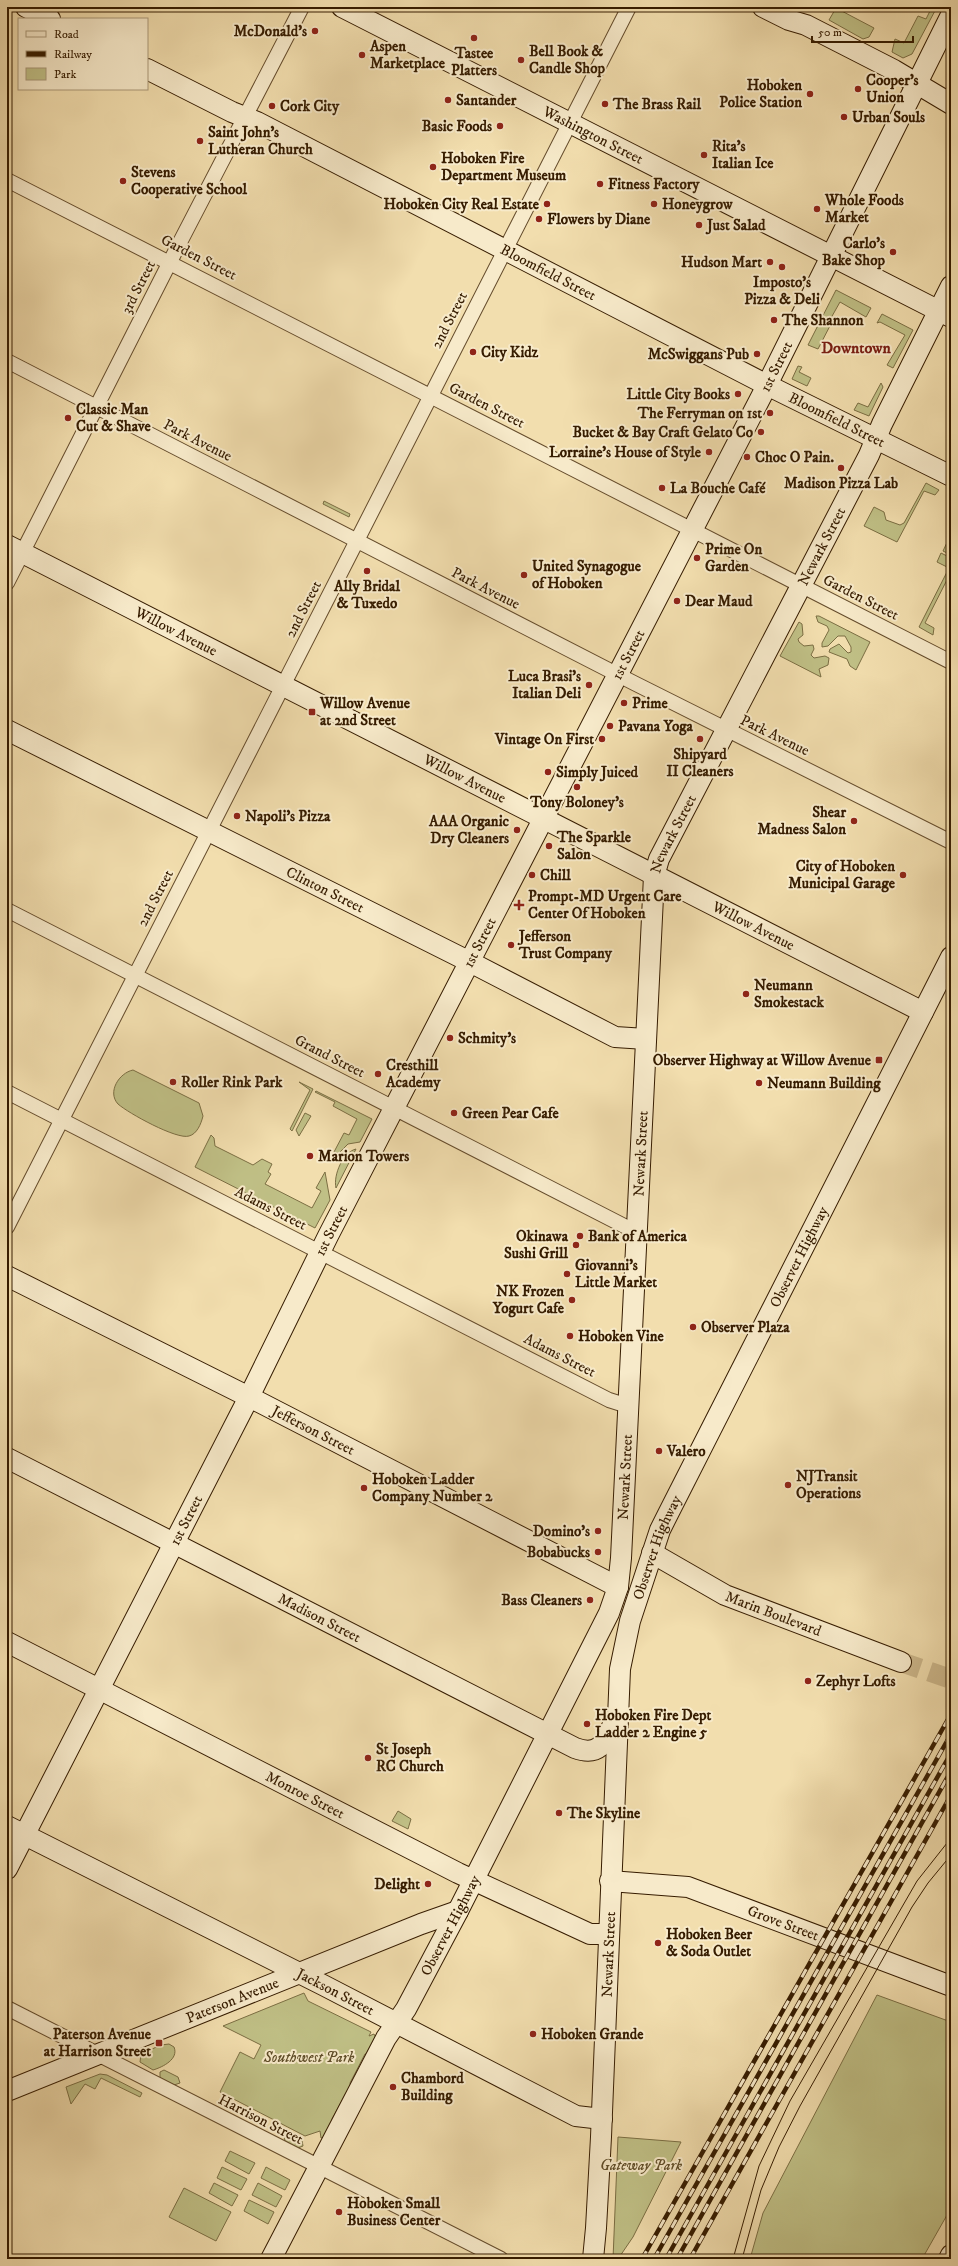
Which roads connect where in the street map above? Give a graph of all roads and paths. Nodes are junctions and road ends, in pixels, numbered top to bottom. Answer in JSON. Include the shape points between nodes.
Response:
{"nodes":[{"id":1,"x":26,"y":7,"type":"edge"},
{"id":2,"x":302,"y":7,"type":"edge"},
{"id":3,"x":342,"y":7,"type":"edge"},
{"id":4,"x":629,"y":7,"type":"edge"},
{"id":5,"x":763,"y":7,"type":"edge"},
{"id":6,"x":951,"y":15,"type":"edge"},
{"id":7,"x":48,"y":18,"type":"edge"},
{"id":8,"x":148,"y":69,"type":"edge"},
{"id":9,"x":916,"y":84,"type":"junction"},
{"id":10,"x":951,"y":104,"type":"edge"},
{"id":11,"x":245,"y":117,"type":"junction"},
{"id":12,"x":569,"y":122,"type":"junction"},
{"id":13,"x":7,"y":180,"type":"edge"},
{"id":14,"x":504,"y":249,"type":"junction"},
{"id":15,"x":832,"y":257,"type":"junction"},
{"id":16,"x":170,"y":262,"type":"junction"},
{"id":17,"x":951,"y":286,"type":"edge"},
{"id":18,"x":945,"y":314,"type":"edge"},
{"id":19,"x":7,"y":361,"type":"edge"},
{"id":20,"x":767,"y":385,"type":"junction"},
{"id":21,"x":430,"y":395,"type":"junction"},
{"id":22,"x":97,"y":407,"type":"junction"},
{"id":23,"x":876,"y":438,"type":"junction"},
{"id":24,"x":951,"y":476,"type":"edge"},
{"id":25,"x":693,"y":530,"type":"junction"},
{"id":26,"x":356,"y":539,"type":"junction"},
{"id":27,"x":15,"y":549,"type":"edge"},
{"id":28,"x":7,"y":583,"type":"edge"},
{"id":29,"x":801,"y":585,"type":"junction"},
{"id":30,"x":951,"y":662,"type":"edge"},
{"id":31,"x":617,"y":675,"type":"junction"},
{"id":32,"x":284,"y":686,"type":"junction"},
{"id":33,"x":725,"y":729,"type":"junction"},
{"id":34,"x":7,"y":730,"type":"edge"},
{"id":35,"x":544,"y":819,"type":"junction"},
{"id":36,"x":208,"y":830,"type":"junction"},
{"id":37,"x":951,"y":842,"type":"edge"},
{"id":38,"x":654,"y":876,"type":"junction"},
{"id":39,"x":7,"y":910,"type":"edge"},
{"id":40,"x":951,"y":957,"type":"edge"},
{"id":41,"x":470,"y":962,"type":"junction"},
{"id":42,"x":135,"y":975,"type":"junction"},
{"id":43,"x":923,"y":1012,"type":"junction"},
{"id":44,"x":646,"y":1039,"type":"junction"},
{"id":45,"x":7,"y":1092,"type":"edge"},
{"id":46,"x":395,"y":1109,"type":"junction"},
{"id":47,"x":62,"y":1120,"type":"junction"},
{"id":48,"x":7,"y":1226,"type":"edge"},
{"id":49,"x":638,"y":1233,"type":"junction"},
{"id":50,"x":320,"y":1253,"type":"junction"},
{"id":51,"x":7,"y":1276,"type":"edge"},
{"id":52,"x":249,"y":1397,"type":"junction"},
{"id":53,"x":628,"y":1406,"type":"junction"},
{"id":54,"x":7,"y":1458,"type":"edge"},
{"id":55,"x":174,"y":1543,"type":"junction"},
{"id":56,"x":652,"y":1553,"type":"junction"},
{"id":57,"x":618,"y":1587,"type":"junction"},
{"id":58,"x":7,"y":1642,"type":"edge"},
{"id":59,"x":623,"y":1650,"type":"joint"},
{"id":60,"x":901,"y":1662,"type":"tunnel mouth"},
{"id":61,"x":100,"y":1689,"type":"junction"},
{"id":62,"x":618,"y":1714,"type":"junction"},
{"id":63,"x":547,"y":1734,"type":"junction"},
{"id":64,"x":7,"y":1826,"type":"edge"},
{"id":65,"x":24,"y":1835,"type":"junction"},
{"id":66,"x":7,"y":1869,"type":"edge"},
{"id":67,"x":472,"y":1880,"type":"junction"},
{"id":68,"x":610,"y":1881,"type":"junction"},
{"id":69,"x":458,"y":1911,"type":"junction"},
{"id":70,"x":609,"y":1934,"type":"junction"},
{"id":71,"x":300,"y":1974,"type":"junction"},
{"id":72,"x":951,"y":1986,"type":"edge"},
{"id":73,"x":7,"y":2008,"type":"edge"},
{"id":74,"x":396,"y":2023,"type":"junction"},
{"id":75,"x":97,"y":2055,"type":"junction"},
{"id":76,"x":7,"y":2091,"type":"edge"},
{"id":77,"x":602,"y":2119,"type":"junction"},
{"id":78,"x":319,"y":2168,"type":"junction"},
{"id":79,"x":951,"y":2255,"type":"edge"},
{"id":80,"x":271,"y":2259,"type":"edge"},
{"id":81,"x":501,"y":2259,"type":"edge"},
{"id":82,"x":593,"y":2259,"type":"edge"},
{"id":83,"x":949,"y":2259,"type":"edge"}],
"edges":[{"from":1,"to":7,"type":"street"},
{"from":2,"to":11,"type":"street","name":"3rd Street"},
{"from":3,"to":12,"type":"street","name":"Washington Street"},
{"from":4,"to":12,"type":"street","name":"2nd Street"},
{"from":5,"to":9,"type":"street","via":[[806,25]]},
{"from":6,"to":9,"type":"street","name":"1st Street"},
{"from":8,"to":11,"type":"street","name":"Bloomfield Street"},
{"from":9,"to":10,"type":"street"},
{"from":9,"to":15,"type":"street","name":"1st Street"},
{"from":11,"to":14,"type":"street","name":"Bloomfield Street"},
{"from":11,"to":16,"type":"street","name":"3rd Street"},
{"from":12,"to":14,"type":"street","name":"2nd Street"},
{"from":12,"to":15,"type":"street","name":"Washington Street"},
{"from":13,"to":16,"type":"street","name":"Garden Street"},
{"from":14,"to":20,"type":"street","name":"Bloomfield Street"},
{"from":14,"to":21,"type":"street","name":"2nd Street"},
{"from":15,"to":18,"type":"street","name":"Washington Street"},
{"from":15,"to":20,"type":"street","name":"1st Street"},
{"from":16,"to":21,"type":"street","name":"Garden Street"},
{"from":16,"to":22,"type":"street","name":"3rd Street"},
{"from":17,"to":18,"type":"street","name":"Newark Street"},
{"from":18,"to":23,"type":"street","name":"Newark Street"},
{"from":19,"to":22,"type":"street","name":"Park Avenue"},
{"from":20,"to":23,"type":"street","name":"Bloomfield Street"},
{"from":20,"to":25,"type":"street","name":"1st Street"},
{"from":21,"to":25,"type":"street","name":"Garden Street"},
{"from":21,"to":26,"type":"street","name":"2nd Street"},
{"from":22,"to":26,"type":"street","name":"Park Avenue"},
{"from":22,"to":27,"type":"street","name":"3rd Street"},
{"from":23,"to":24,"type":"street","name":"Bloomfield Street"},
{"from":23,"to":29,"type":"street","name":"Newark Street"},
{"from":25,"to":29,"type":"street","name":"Garden Street"},
{"from":25,"to":31,"type":"street","name":"1st Street"},
{"from":26,"to":31,"type":"street","name":"Park Avenue"},
{"from":26,"to":32,"type":"street","name":"2nd Street"},
{"from":27,"to":28,"type":"street","name":"3rd Street"},
{"from":27,"to":32,"type":"street","name":"Willow Avenue"},
{"from":29,"to":30,"type":"street","name":"Garden Street"},
{"from":29,"to":33,"type":"street","name":"Newark Street"},
{"from":31,"to":33,"type":"street","name":"Park Avenue"},
{"from":31,"to":35,"type":"street","name":"1st Street"},
{"from":32,"to":35,"type":"street","name":"Willow Avenue"},
{"from":32,"to":36,"type":"street","name":"2nd Street"},
{"from":33,"to":37,"type":"street","name":"Park Avenue"},
{"from":33,"to":38,"type":"street","name":"Newark Street","via":[[659,859]]},
{"from":34,"to":36,"type":"street","name":"Clinton Street"},
{"from":35,"to":38,"type":"street","name":"Willow Avenue"},
{"from":35,"to":41,"type":"street","name":"1st Street"},
{"from":36,"to":41,"type":"street","name":"Clinton Street"},
{"from":36,"to":42,"type":"street","name":"2nd Street"},
{"from":38,"to":43,"type":"street","name":"Willow Avenue"},
{"from":38,"to":44,"type":"street","name":"Newark Street"},
{"from":39,"to":42,"type":"street","name":"Grand Street"},
{"from":40,"to":43,"type":"street","name":"Observer Highway"},
{"from":41,"to":44,"type":"street","name":"Clinton Street","via":[[615,1037]]},
{"from":41,"to":46,"type":"street","name":"1st Street"},
{"from":42,"to":46,"type":"street","name":"Grand Street"},
{"from":42,"to":47,"type":"street","name":"2nd Street"},
{"from":43,"to":56,"type":"street","name":"Observer Highway","via":[[667,1516]]},
{"from":44,"to":49,"type":"street","name":"Newark Street"},
{"from":45,"to":47,"type":"street","name":"Adams Street"},
{"from":46,"to":49,"type":"street","name":"Grand Street"},
{"from":46,"to":50,"type":"street","name":"1st Street"},
{"from":47,"to":48,"type":"street","name":"2nd Street"},
{"from":47,"to":50,"type":"street","name":"Adams Street"},
{"from":49,"to":53,"type":"street","name":"Newark Street"},
{"from":50,"to":52,"type":"street","name":"1st Street"},
{"from":50,"to":53,"type":"street","name":"Adams Street","via":[[609,1400]]},
{"from":51,"to":52,"type":"street","name":"Jefferson Street"},
{"from":52,"to":55,"type":"street","name":"1st Street"},
{"from":52,"to":57,"type":"street","name":"Jefferson Street"},
{"from":53,"to":57,"type":"street","name":"Newark Street"},
{"from":54,"to":55,"type":"street","name":"Madison Street"},
{"from":55,"to":61,"type":"street","name":"1st Street"},
{"from":55,"to":63,"type":"street","name":"Madison Street"},
{"from":56,"to":59,"type":"street","name":"Observer Highway"},
{"from":56,"to":60,"type":"street","name":"Marin Boulevard","via":[[726,1595]]},
{"from":57,"to":63,"type":"street","name":"Observer Highway","via":[[610,1613]]},
{"from":58,"to":61,"type":"street","name":"Monroe Street"},
{"from":59,"to":62,"type":"street","name":"Newark Street"},
{"from":61,"to":65,"type":"street","name":"1st Street"},
{"from":61,"to":67,"type":"street","name":"Monroe Street"},
{"from":62,"to":63,"type":"street","name":"Madison Street","via":[[603,1743],[592,1752],[575,1748]]},
{"from":62,"to":68,"type":"street","name":"Newark Street"},
{"from":63,"to":67,"type":"street","name":"Observer Highway"},
{"from":64,"to":65,"type":"street","name":"Jackson Street"},
{"from":65,"to":66,"type":"street","name":"1st Street"},
{"from":65,"to":71,"type":"street","name":"Jackson Street"},
{"from":67,"to":69,"type":"street","name":"Observer Highway"},
{"from":67,"to":70,"type":"street","name":"Monroe Street","via":[[590,1934]]},
{"from":68,"to":70,"type":"street","name":"Newark Street"},
{"from":68,"to":72,"type":"street","name":"Grove Street","via":[[688,1887]]},
{"from":69,"to":71,"type":"street","name":"Paterson Avenue"},
{"from":69,"to":74,"type":"street","name":"Observer Highway"},
{"from":70,"to":77,"type":"street","name":"Newark Street"},
{"from":71,"to":74,"type":"street","name":"Jackson Street"},
{"from":71,"to":75,"type":"street","name":"Paterson Avenue"},
{"from":73,"to":75,"type":"street","name":"Harrison Street"},
{"from":74,"to":77,"type":"street","name":"Jackson Street","via":[[576,2116]]},
{"from":74,"to":78,"type":"street","name":"Observer Highway"},
{"from":75,"to":76,"type":"street","name":"Paterson Avenue"},
{"from":75,"to":78,"type":"street","name":"Harrison Street"},
{"from":77,"to":82,"type":"street","name":"Newark Street"},
{"from":78,"to":80,"type":"street","name":"Observer Highway"},
{"from":78,"to":81,"type":"street","name":"Harrison Street"},
{"from":79,"to":83,"type":"street"}]}
